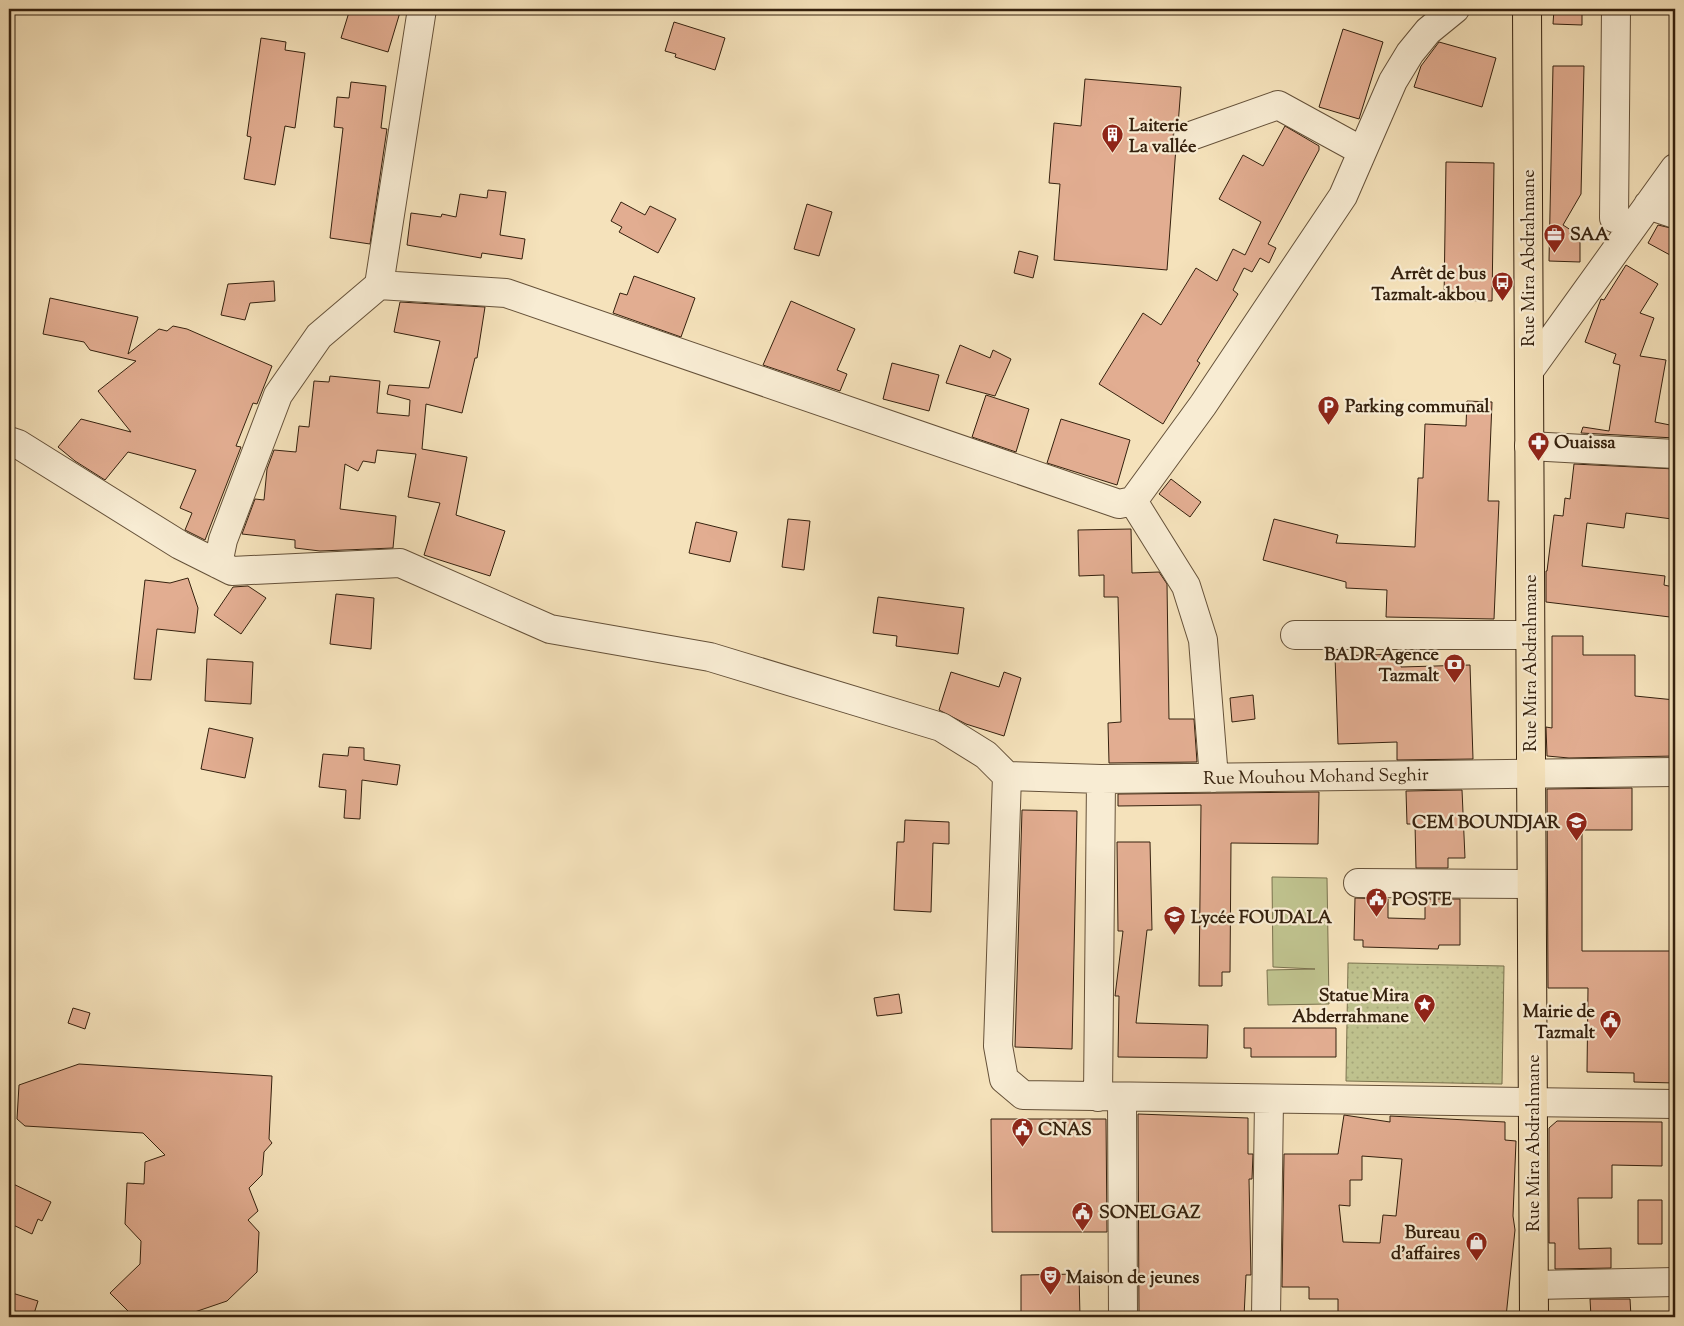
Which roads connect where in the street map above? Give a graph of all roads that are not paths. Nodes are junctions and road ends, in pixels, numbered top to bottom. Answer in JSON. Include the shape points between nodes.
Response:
{"nodes":[{"id":1,"x":422,"y":9,"type":"edge"},
{"id":2,"x":1455,"y":9,"type":"edge"},
{"id":3,"x":1527,"y":9,"type":"edge"},
{"id":4,"x":1616,"y":9,"type":"edge"},
{"id":5,"x":1188,"y":137,"type":"dead end"},
{"id":6,"x":1362,"y":151,"type":"junction"},
{"id":7,"x":1675,"y":168,"type":"edge"},
{"id":8,"x":1648,"y":205,"type":"junction"},
{"id":9,"x":1675,"y":214,"type":"edge"},
{"id":10,"x":1614,"y":218,"type":"dead end"},
{"id":11,"x":379,"y":285,"type":"junction"},
{"id":12,"x":1529,"y":371,"type":"junction"},
{"id":13,"x":9,"y":441,"type":"edge"},
{"id":14,"x":1529,"y":446,"type":"junction"},
{"id":15,"x":1675,"y":454,"type":"edge"},
{"id":16,"x":1133,"y":502,"type":"junction"},
{"id":17,"x":218,"y":564,"type":"junction"},
{"id":18,"x":1295,"y":635,"type":"dead end"},
{"id":19,"x":1530,"y":635,"type":"junction"},
{"id":20,"x":1675,"y":772,"type":"edge"},
{"id":21,"x":1531,"y":773,"type":"junction"},
{"id":22,"x":1007,"y":776,"type":"junction"},
{"id":23,"x":1214,"y":778,"type":"junction"},
{"id":24,"x":1101,"y":779,"type":"junction"},
{"id":25,"x":1358,"y":883,"type":"dead end"},
{"id":26,"x":1531,"y":884,"type":"junction"},
{"id":27,"x":1110,"y":1098,"type":"junction"},
{"id":28,"x":1268,"y":1100,"type":"junction"},
{"id":29,"x":1533,"y":1104,"type":"junction"},
{"id":30,"x":1675,"y":1104,"type":"edge"},
{"id":31,"x":1675,"y":1282,"type":"edge"},
{"id":32,"x":1534,"y":1286,"type":"junction"},
{"id":33,"x":1123,"y":1317,"type":"edge"},
{"id":34,"x":1266,"y":1317,"type":"edge"},
{"id":35,"x":1534,"y":1317,"type":"edge"}],
"edges":[{"from":1,"to":11,"type":"street"},
{"from":2,"to":6,"type":"street","via":[[1428,31],[1410,53],[1393,81]]},
{"from":3,"to":12,"type":"main road","name":"Rue Mira Abdrahmane"},
{"from":4,"to":10,"type":"street"},
{"from":5,"to":6,"type":"street","via":[[1278,106]]},
{"from":6,"to":16,"type":"street","via":[[1343,196],[1203,405]]},
{"from":7,"to":8,"type":"street"},
{"from":8,"to":9,"type":"street"},
{"from":8,"to":12,"type":"street"},
{"from":11,"to":16,"type":"street","via":[[506,293],[1119,504]]},
{"from":11,"to":17,"type":"street","via":[[319,336],[278,395],[223,540]]},
{"from":12,"to":14,"type":"main road","name":"Rue Mira Abdrahmane"},
{"from":13,"to":17,"type":"street","via":[[180,545]]},
{"from":14,"to":15,"type":"street"},
{"from":14,"to":19,"type":"main road","name":"Rue Mira Abdrahmane"},
{"from":16,"to":23,"type":"street","via":[[1186,586],[1203,640]]},
{"from":17,"to":22,"type":"street","via":[[232,571],[400,563],[550,629],[710,657],[941,727],[986,755]]},
{"from":18,"to":19,"type":"street"},
{"from":19,"to":21,"type":"main road","name":"Rue Mira Abdrahmane"},
{"from":20,"to":21,"type":"street","name":"Rue Mouhou Mohand Seghir"},
{"from":21,"to":23,"type":"street","name":"Rue Mouhou Mohand Seghir"},
{"from":21,"to":26,"type":"main road","name":"Rue Mira Abdrahmane"},
{"from":22,"to":24,"type":"street","name":"Rue Mouhou Mohand Seghir"},
{"from":22,"to":27,"type":"street","via":[[998,1046],[1004,1079],[1023,1095]]},
{"from":23,"to":24,"type":"street","name":"Rue Mouhou Mohand Seghir"},
{"from":24,"to":27,"type":"street"},
{"from":25,"to":26,"type":"street"},
{"from":26,"to":29,"type":"main road","name":"Rue Mira Abdrahmane"},
{"from":27,"to":28,"type":"street"},
{"from":27,"to":33,"type":"street"},
{"from":28,"to":29,"type":"street"},
{"from":28,"to":34,"type":"street"},
{"from":29,"to":30,"type":"street"},
{"from":29,"to":32,"type":"main road","name":"Rue Mira Abdrahmane"},
{"from":31,"to":32,"type":"street"},
{"from":32,"to":35,"type":"main road","name":"Rue Mira Abdrahmane"}]}
